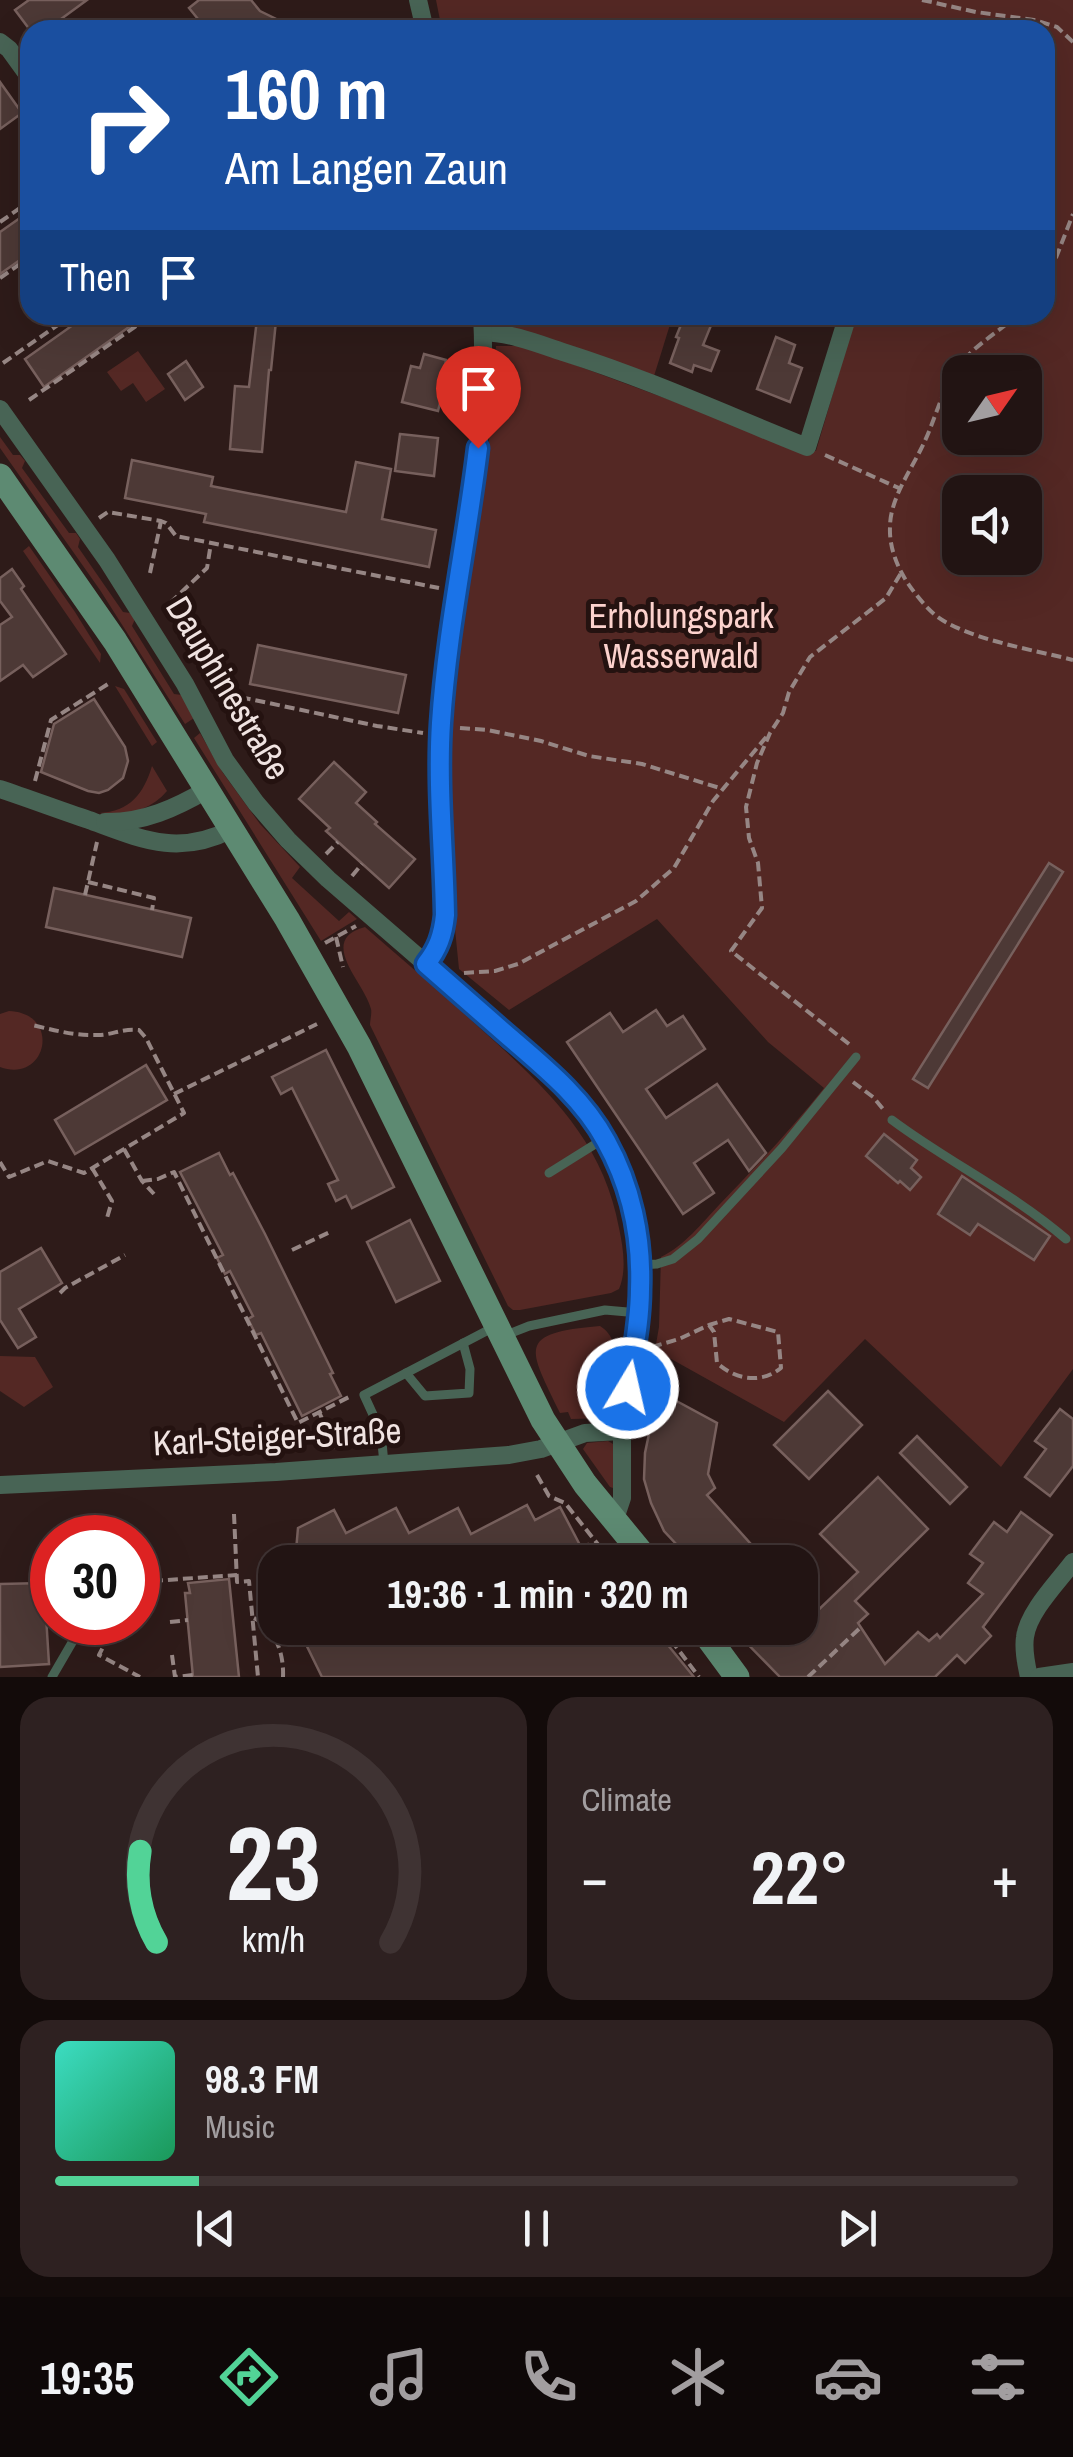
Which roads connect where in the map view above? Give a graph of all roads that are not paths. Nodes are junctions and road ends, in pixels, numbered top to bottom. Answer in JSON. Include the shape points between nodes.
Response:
{"nodes":[{"id":1,"x":0,"y":42,"type":"edge"},
{"id":2,"x":20,"y":64,"type":"edge"},
{"id":3,"x":845,"y":325,"type":"edge"},
{"id":4,"x":488,"y":327,"type":"edge"},
{"id":5,"x":0,"y":409,"type":"edge"},
{"id":6,"x":0,"y":476,"type":"edge"},
{"id":7,"x":0,"y":788,"type":"edge"},
{"id":8,"x":208,"y":789,"type":"junction"},
{"id":9,"x":94,"y":822,"type":"junction"},
{"id":10,"x":232,"y":828,"type":"junction"},
{"id":11,"x":426,"y":964,"type":"junction"},
{"id":12,"x":856,"y":1057,"type":"road end"},
{"id":13,"x":892,"y":1120,"type":"road end"},
{"id":14,"x":605,"y":1138,"type":"junction"},
{"id":15,"x":549,"y":1174,"type":"dead end"},
{"id":16,"x":1066,"y":1239,"type":"dead end"},
{"id":17,"x":640,"y":1265,"type":"junction"},
{"id":18,"x":639,"y":1313,"type":"junction"},
{"id":19,"x":499,"y":1331,"type":"junction"},
{"id":20,"x":463,"y":1343,"type":"junction"},
{"id":21,"x":406,"y":1373,"type":"junction"},
{"id":22,"x":622,"y":1432,"type":"junction"},
{"id":23,"x":556,"y":1444,"type":"junction"},
{"id":24,"x":384,"y":1464,"type":"junction"},
{"id":25,"x":0,"y":1484,"type":"edge"},
{"id":26,"x":612,"y":1518,"type":"junction"},
{"id":27,"x":635,"y":1545,"type":"edge"},
{"id":28,"x":1073,"y":1562,"type":"edge"},
{"id":29,"x":71,"y":1645,"type":"edge"},
{"id":30,"x":714,"y":1645,"type":"edge"},
{"id":31,"x":1073,"y":1672,"type":"edge"},
{"id":32,"x":52,"y":1677,"type":"edge"},
{"id":33,"x":738,"y":1677,"type":"edge"},
{"id":34,"x":1029,"y":1677,"type":"edge"},
{"id":35,"x":1039,"y":1677,"type":"edge"}],
"edges":[{"from":1,"to":2,"type":"street"},
{"from":3,"to":4,"type":"street","via":[[807,448]]},
{"from":4,"to":11,"type":"street","via":[[472,505],[432,730],[445,915],[443,934]]},
{"from":5,"to":11,"type":"street","name":"Dauphinestraße","via":[[139,608],[256,803],[328,879]]},
{"from":6,"to":8,"type":"main road","name":"Dauphinestraße"},
{"from":7,"to":9,"type":"street"},
{"from":8,"to":9,"type":"street","via":[[149,818]]},
{"from":8,"to":10,"type":"main road","name":"Dauphinestraße"},
{"from":9,"to":10,"type":"street","via":[[164,844],[201,841]]},
{"from":10,"to":19,"type":"main road","name":"Dauphinestraße","via":[[359,1046]]},
{"from":11,"to":14,"type":"street","name":"Dauphinestraße","via":[[537,1060]]},
{"from":12,"to":17,"type":"lane","via":[[698,1239],[673,1259]]},
{"from":13,"to":16,"type":"lane"},
{"from":14,"to":15,"type":"lane"},
{"from":14,"to":17,"type":"street","name":"Dauphinestraße","via":[[631,1202]]},
{"from":17,"to":18,"type":"street","name":"Dauphinestraße"},
{"from":18,"to":19,"type":"lane","via":[[605,1310]]},
{"from":18,"to":22,"type":"street","name":"Dauphinestraße"},
{"from":19,"to":20,"type":"lane"},
{"from":19,"to":23,"type":"main road","name":"Dauphinestraße"},
{"from":20,"to":21,"type":"lane"},
{"from":20,"to":21,"type":"lane","via":[[468,1393],[425,1396]]},
{"from":21,"to":24,"type":"lane","via":[[364,1395],[381,1432]]},
{"from":22,"to":23,"type":"street","via":[[586,1433]]},
{"from":22,"to":26,"type":"street","name":"Dauphinestraße","via":[[622,1498]]},
{"from":23,"to":24,"type":"street","name":"Karl-Steiger-Straße","via":[[509,1455]]},
{"from":23,"to":26,"type":"main road","name":"Dauphinestraße"},
{"from":24,"to":25,"type":"street","name":"Karl-Steiger-Straße"},
{"from":26,"to":27,"type":"main road","name":"Dauphinestraße"},
{"from":28,"to":34,"type":"street","via":[[1031,1618],[1025,1636]]},
{"from":29,"to":32,"type":"lane"},
{"from":30,"to":33,"type":"main road"},
{"from":31,"to":35,"type":"street"}]}
